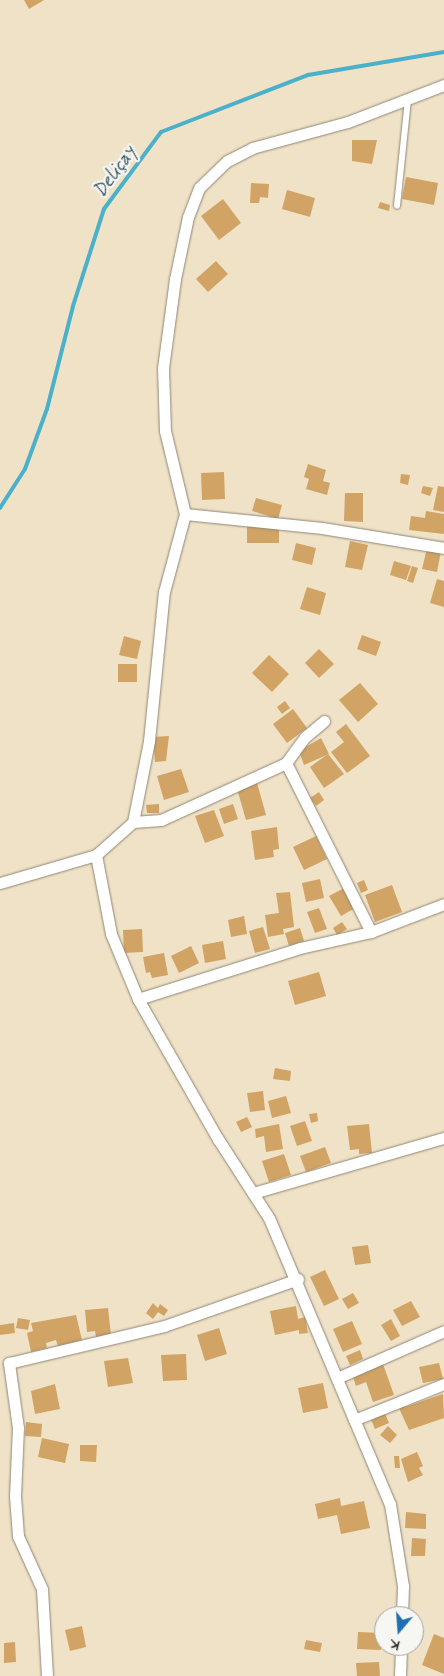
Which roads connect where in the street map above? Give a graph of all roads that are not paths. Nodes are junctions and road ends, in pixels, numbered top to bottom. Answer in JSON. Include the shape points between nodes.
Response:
{"nodes":[{"id":1,"x":444,"y":85,"type":"edge"},
{"id":2,"x":408,"y":99,"type":"junction"},
{"id":3,"x":397,"y":206,"type":"dead end"},
{"id":4,"x":185,"y":514,"type":"junction"},
{"id":5,"x":444,"y":548,"type":"edge"},
{"id":6,"x":324,"y":722,"type":"dead end"},
{"id":7,"x":286,"y":763,"type":"junction"},
{"id":8,"x":133,"y":822,"type":"junction"},
{"id":9,"x":96,"y":855,"type":"junction"},
{"id":10,"x":0,"y":883,"type":"edge"},
{"id":11,"x":444,"y":904,"type":"edge"},
{"id":12,"x":371,"y":932,"type":"junction"},
{"id":13,"x":138,"y":999,"type":"junction"},
{"id":14,"x":444,"y":1138,"type":"edge"},
{"id":15,"x":253,"y":1193,"type":"junction"},
{"id":16,"x":298,"y":1279,"type":"junction"},
{"id":17,"x":444,"y":1331,"type":"edge"},
{"id":18,"x":4,"y":1364,"type":"edge"},
{"id":19,"x":337,"y":1378,"type":"junction"},
{"id":20,"x":444,"y":1384,"type":"edge"},
{"id":21,"x":354,"y":1420,"type":"junction"},
{"id":22,"x":402,"y":1606,"type":"edge"},
{"id":23,"x":401,"y":1656,"type":"edge"},
{"id":24,"x":47,"y":1676,"type":"edge"},
{"id":25,"x":400,"y":1676,"type":"edge"}],
"edges":[{"from":1,"to":2,"type":"street"},
{"from":2,"to":3,"type":"lane"},
{"from":2,"to":4,"type":"street","via":[[348,122],[252,148],[228,160],[199,188],[188,217],[175,280],[163,368],[165,431]]},
{"from":4,"to":5,"type":"street","via":[[322,528]]},
{"from":4,"to":8,"type":"street","via":[[164,592],[150,741]]},
{"from":6,"to":7,"type":"street","via":[[305,737]]},
{"from":7,"to":8,"type":"street","via":[[161,820]]},
{"from":7,"to":12,"type":"street"},
{"from":8,"to":9,"type":"street"},
{"from":9,"to":10,"type":"street"},
{"from":9,"to":13,"type":"street","via":[[112,934]]},
{"from":11,"to":12,"type":"street"},
{"from":12,"to":13,"type":"street","via":[[300,948]]},
{"from":13,"to":15,"type":"street"},
{"from":14,"to":15,"type":"street"},
{"from":15,"to":16,"type":"street","via":[[269,1218]]},
{"from":16,"to":18,"type":"street","via":[[164,1326]]},
{"from":16,"to":19,"type":"street"},
{"from":17,"to":19,"type":"street"},
{"from":18,"to":24,"type":"street","via":[[18,1428],[15,1496],[18,1536],[42,1589]]},
{"from":19,"to":21,"type":"street"},
{"from":20,"to":21,"type":"street"},
{"from":21,"to":22,"type":"street","via":[[390,1504],[403,1586]]},
{"from":23,"to":25,"type":"street"}]}
